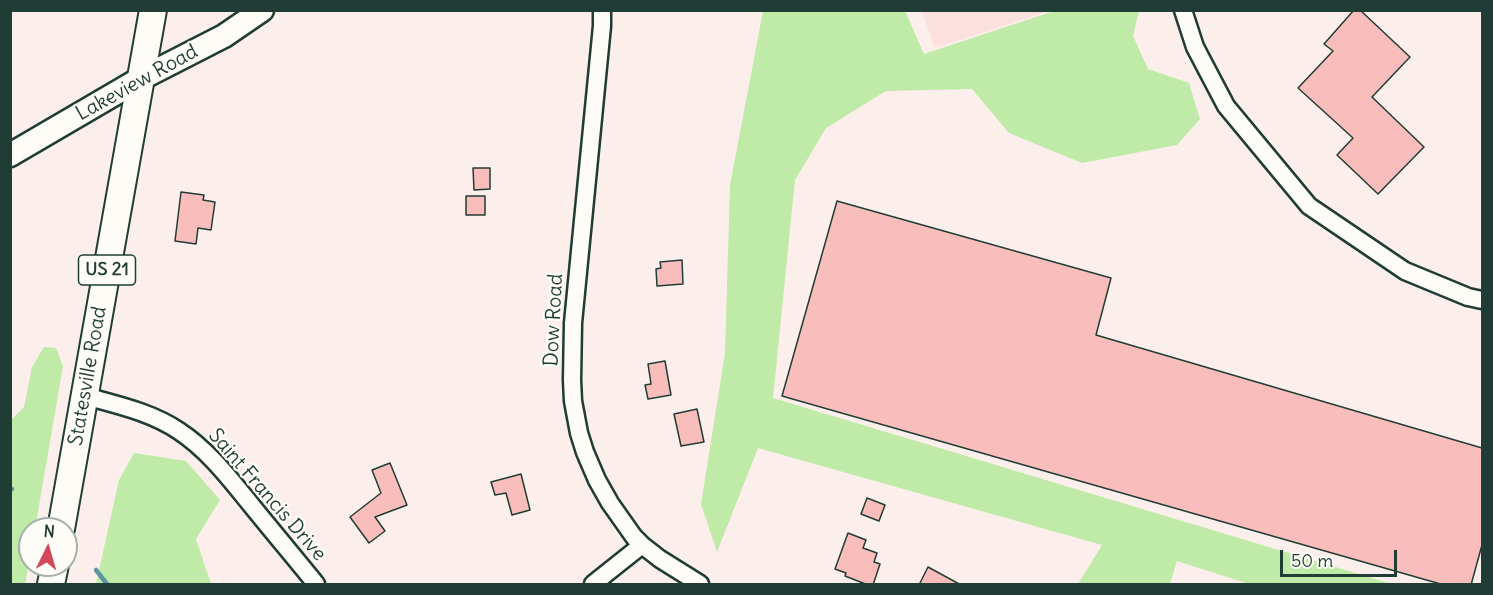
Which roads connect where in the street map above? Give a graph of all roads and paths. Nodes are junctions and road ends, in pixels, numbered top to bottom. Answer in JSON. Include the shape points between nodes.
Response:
{"nodes":[{"id":1,"x":153,"y":10,"type":"edge"},
{"id":2,"x":262,"y":10,"type":"edge"},
{"id":3,"x":602,"y":10,"type":"edge"},
{"id":4,"x":1183,"y":10,"type":"edge"},
{"id":5,"x":140,"y":79,"type":"junction"},
{"id":6,"x":10,"y":155,"type":"edge"},
{"id":7,"x":1482,"y":300,"type":"edge"},
{"id":8,"x":85,"y":396,"type":"junction"},
{"id":9,"x":63,"y":517,"type":"edge"},
{"id":10,"x":642,"y":545,"type":"junction"},
{"id":11,"x":316,"y":585,"type":"edge"},
{"id":12,"x":593,"y":585,"type":"edge"},
{"id":13,"x":700,"y":585,"type":"edge"}],
"edges":[{"from":1,"to":5,"type":"main road","name":"Statesville Road","number":"US 21"},
{"from":2,"to":5,"type":"main road","name":"Lakeview Road","via":[[224,36]]},
{"from":3,"to":10,"type":"street","name":"Dow Road","via":[[573,323],[573,401],[585,452],[597,480]]},
{"from":4,"to":7,"type":"street","via":[[1194,47],[1226,106],[1309,206],[1405,271]]},
{"from":5,"to":6,"type":"main road","name":"Lakeview Road"},
{"from":5,"to":8,"type":"main road","name":"Statesville Road","number":"US 21"},
{"from":8,"to":9,"type":"main road","name":"Statesville Road","number":"US 21"},
{"from":8,"to":11,"type":"street","name":"Saint Francis Drive","via":[[158,419],[196,444],[232,481]]},
{"from":10,"to":12,"type":"street"},
{"from":10,"to":13,"type":"street","name":"Dow Road"}]}
